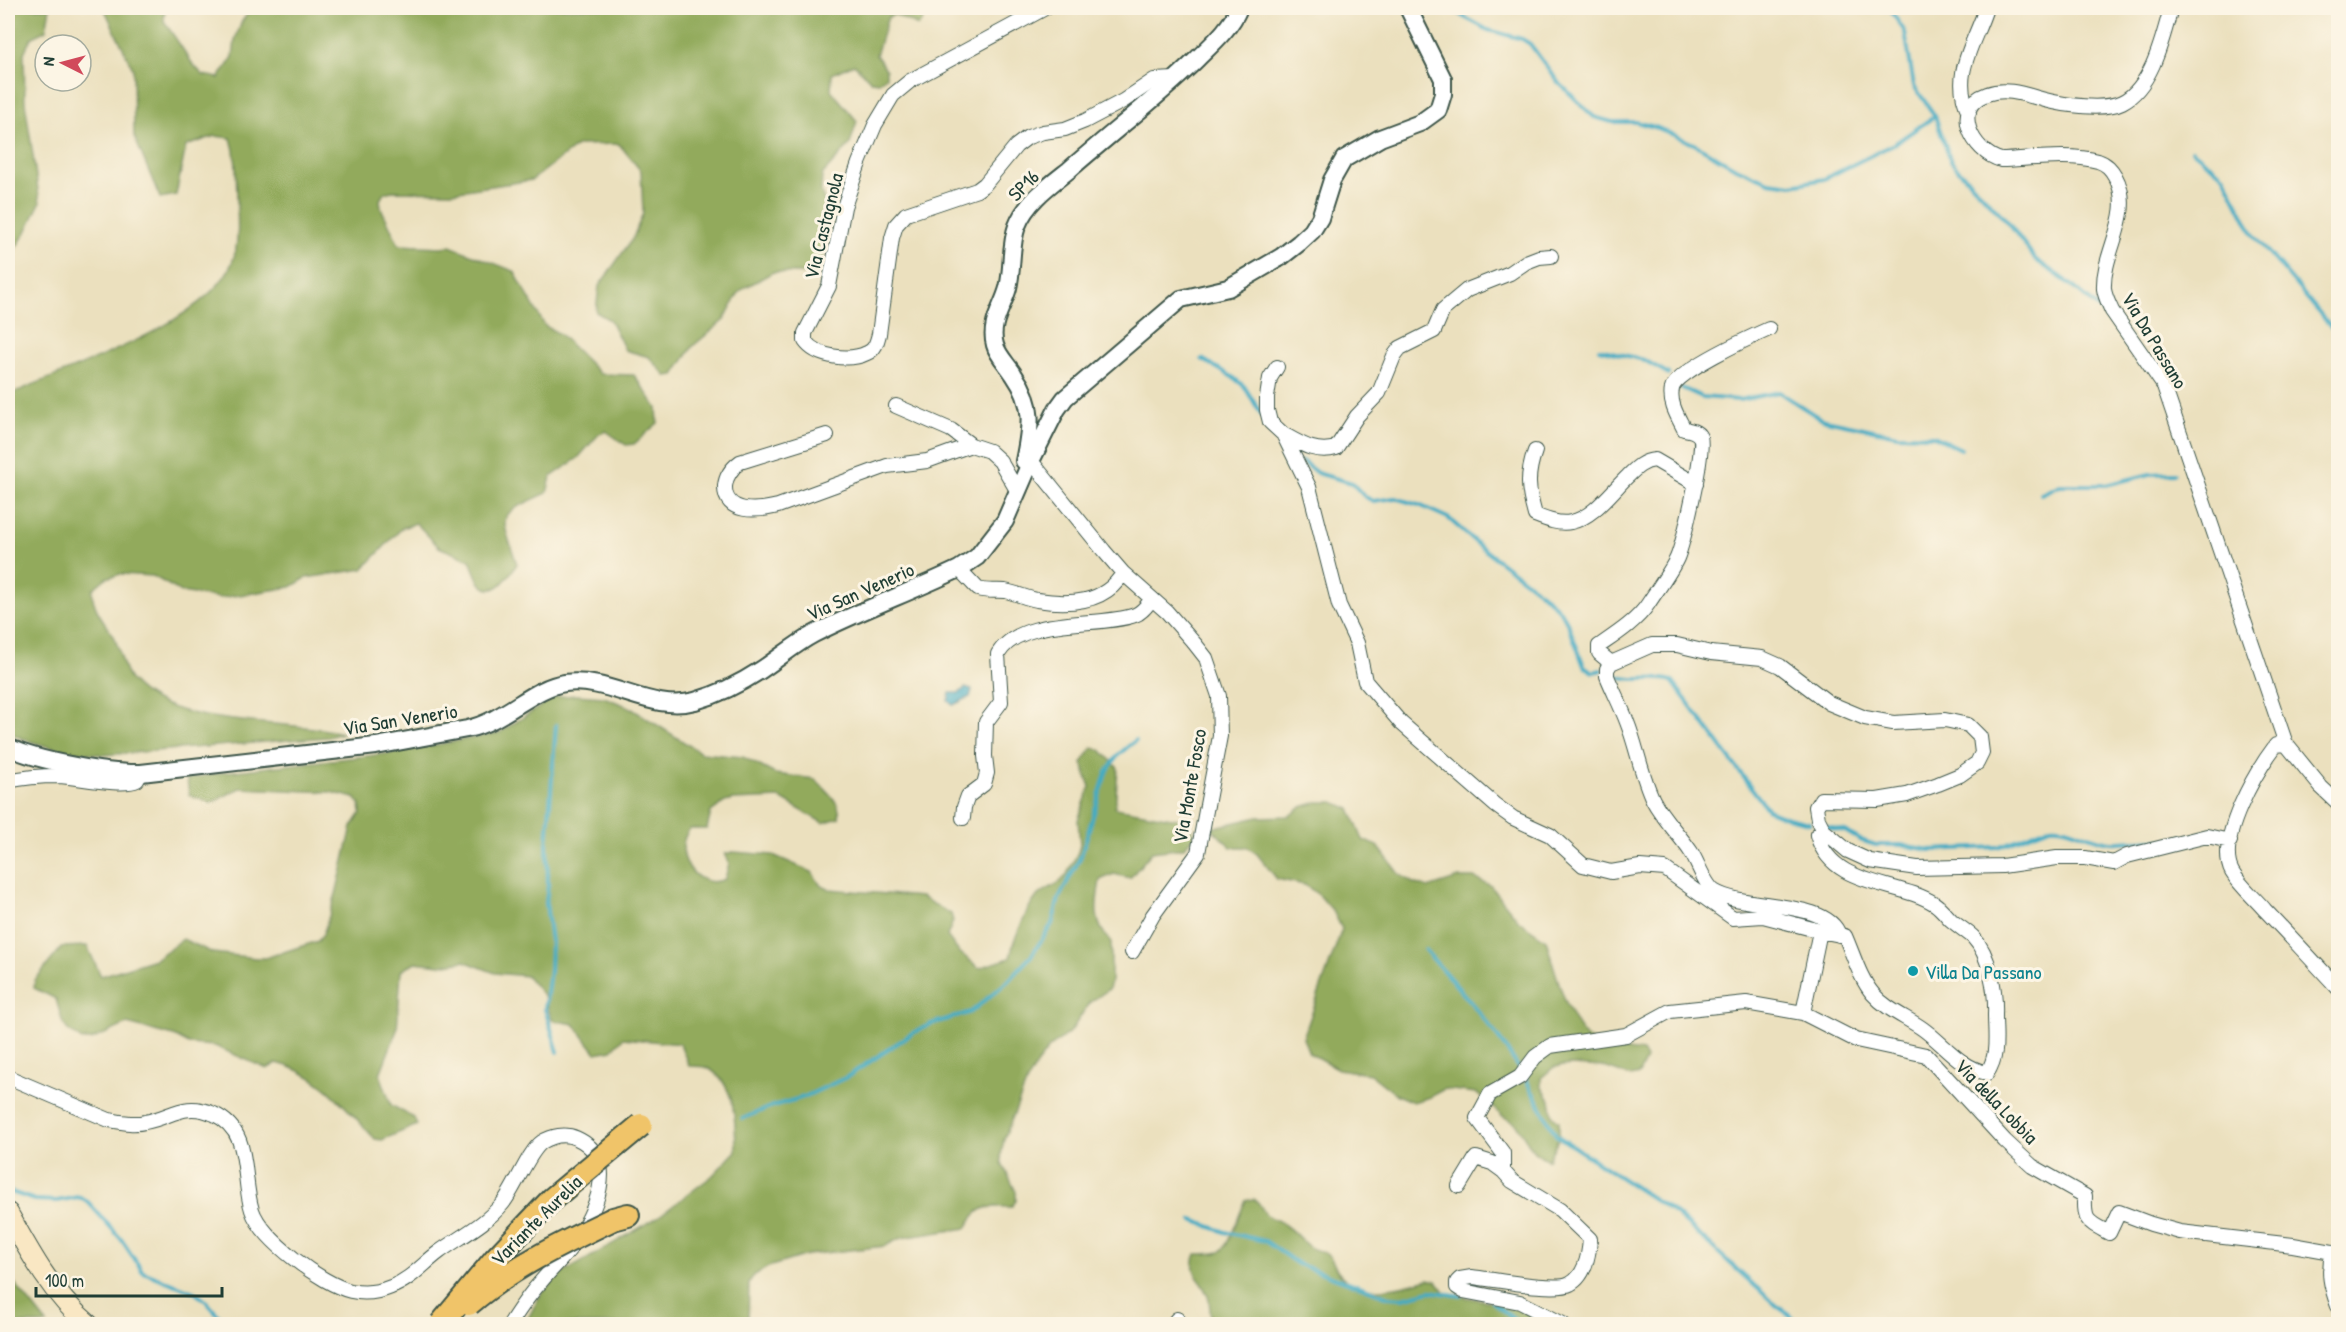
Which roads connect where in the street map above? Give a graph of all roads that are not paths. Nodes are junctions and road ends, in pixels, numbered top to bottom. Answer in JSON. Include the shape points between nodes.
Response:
{"nodes":[{"id":1,"x":1045,"y":8,"type":"edge"},
{"id":2,"x":1239,"y":8,"type":"edge"},
{"id":3,"x":1408,"y":8,"type":"edge"},
{"id":4,"x":1986,"y":8,"type":"edge"},
{"id":5,"x":2171,"y":8,"type":"edge"},
{"id":6,"x":1176,"y":79,"type":"junction"},
{"id":7,"x":1969,"y":112,"type":"junction"},
{"id":8,"x":1551,"y":256,"type":"dead end"},
{"id":9,"x":1769,"y":329,"type":"dead end"},
{"id":10,"x":1277,"y":367,"type":"dead end"},
{"id":11,"x":896,"y":406,"type":"dead end"},
{"id":12,"x":1283,"y":434,"type":"junction"},
{"id":13,"x":826,"y":435,"type":"dead end"},
{"id":14,"x":971,"y":445,"type":"junction"},
{"id":15,"x":1535,"y":451,"type":"dead end"},
{"id":16,"x":1031,"y":461,"type":"junction"},
{"id":17,"x":1696,"y":484,"type":"junction"},
{"id":18,"x":1018,"y":492,"type":"junction"},
{"id":19,"x":959,"y":569,"type":"junction"},
{"id":20,"x":1124,"y":573,"type":"junction"},
{"id":21,"x":1152,"y":599,"type":"junction"},
{"id":22,"x":1611,"y":663,"type":"junction"},
{"id":23,"x":2286,"y":744,"type":"junction"},
{"id":24,"x":8,"y":747,"type":"edge"},
{"id":25,"x":141,"y":773,"type":"junction"},
{"id":26,"x":8,"y":781,"type":"edge"},
{"id":27,"x":2338,"y":803,"type":"edge"},
{"id":28,"x":963,"y":818,"type":"dead end"},
{"id":29,"x":1824,"y":831,"type":"junction"},
{"id":30,"x":2230,"y":841,"type":"junction"},
{"id":31,"x":1820,"y":930,"type":"junction"},
{"id":32,"x":1839,"y":935,"type":"junction"},
{"id":33,"x":1132,"y":952,"type":"dead end"},
{"id":34,"x":2338,"y":988,"type":"edge"},
{"id":35,"x":1803,"y":1013,"type":"junction"},
{"id":36,"x":8,"y":1077,"type":"edge"},
{"id":37,"x":641,"y":1125,"type":"dead end"},
{"id":38,"x":1503,"y":1171,"type":"junction"},
{"id":39,"x":1459,"y":1186,"type":"dead end"},
{"id":40,"x":8,"y":1213,"type":"edge"},
{"id":41,"x":621,"y":1217,"type":"dead end"},
{"id":42,"x":2336,"y":1253,"type":"edge"},
{"id":43,"x":2338,"y":1306,"type":"edge"},
{"id":44,"x":87,"y":1324,"type":"edge"},
{"id":45,"x":443,"y":1324,"type":"edge"},
{"id":46,"x":510,"y":1324,"type":"edge"},
{"id":47,"x":1563,"y":1324,"type":"edge"}],
"edges":[{"from":1,"to":6,"type":"street","name":"Via Castagnola","via":[[928,71],[893,95],[875,125],[844,207],[829,286],[805,333],[810,348],[843,357],[866,354],[876,345],[892,238],[896,225],[906,214],[977,190],[1028,137],[1085,121],[1154,80]]},
{"from":2,"to":6,"type":"street","name":"SP16","number":"SP16","via":[[1229,25]]},
{"from":3,"to":16,"type":"street","name":"Via San Venerio","via":[[1443,79],[1438,110],[1420,123],[1380,138],[1344,159],[1312,231],[1281,256],[1228,288],[1181,299],[1163,312],[1065,398]]},
{"from":4,"to":7,"type":"street","name":"Via Da Passano","via":[[1963,70],[1962,100]]},
{"from":5,"to":7,"type":"street","via":[[2157,56],[2138,88],[2121,103],[2087,107],[2002,91],[1986,94]]},
{"from":6,"to":18,"type":"street","name":"SP16","number":"SP16","via":[[1029,205],[1016,229],[1008,290],[993,335],[999,355],[1024,388],[1029,403],[1029,435]]},
{"from":7,"to":23,"type":"street","name":"Via Da Passano","via":[[1967,122],[1974,142],[1990,157],[2099,161],[2107,165],[2118,182],[2123,201],[2104,290],[2112,311],[2164,386]]},
{"from":8,"to":12,"type":"street","via":[[1526,262],[1510,273],[1467,290],[1443,310],[1434,331],[1400,348],[1379,393],[1357,416],[1336,448],[1314,450]]},
{"from":9,"to":17,"type":"street","via":[[1732,345],[1678,378],[1672,387],[1672,399],[1684,429],[1700,436]]},
{"from":10,"to":12,"type":"street","via":[[1270,378],[1267,410],[1270,422]]},
{"from":11,"to":14,"type":"street","via":[[951,430]]},
{"from":12,"to":31,"type":"street","via":[[1309,487],[1339,605],[1357,643],[1365,681],[1401,723],[1496,805],[1550,836],[1583,864],[1611,872],[1640,867],[1665,869],[1733,918],[1763,916]]},
{"from":13,"to":14,"type":"street","via":[[740,462],[726,478],[728,502],[760,510],[778,507],[887,466],[927,461]]},
{"from":14,"to":18,"type":"street","via":[[1000,461]]},
{"from":15,"to":17,"type":"street","via":[[1528,480],[1531,501],[1535,514],[1550,521],[1570,523],[1583,517],[1647,460],[1655,460]]},
{"from":16,"to":18,"type":"street","name":"Via San Venerio"},
{"from":16,"to":20,"type":"street","name":"Via Monte Fosco"},
{"from":17,"to":22,"type":"street","via":[[1676,559],[1647,607],[1599,646],[1599,653]]},
{"from":18,"to":19,"type":"street","name":"Via San Venerio","via":[[995,536]]},
{"from":19,"to":20,"type":"street","via":[[978,589],[1052,601],[1089,600],[1106,594]]},
{"from":19,"to":25,"type":"street","name":"Via San Venerio","via":[[812,635],[758,672],[693,701],[655,701],[593,684],[564,682],[475,728],[376,746]]},
{"from":20,"to":21,"type":"street","name":"Via Monte Fosco"},
{"from":21,"to":28,"type":"street","via":[[1136,614],[1029,632],[1000,649],[1001,702],[986,722],[987,772],[984,784],[968,796]]},
{"from":21,"to":33,"type":"street","name":"Via Monte Fosco","via":[[1206,658],[1219,696],[1220,736],[1198,853],[1153,915]]},
{"from":22,"to":29,"type":"street","via":[[1652,645],[1762,658],[1780,666],[1829,703],[1865,718],[1893,723],[1945,720],[1968,726],[1980,737],[1982,753],[1977,763],[1938,784],[1877,800],[1821,799],[1816,807]]},
{"from":22,"to":32,"type":"street","via":[[1607,676],[1628,722],[1654,801],[1712,890],[1732,899],[1817,915],[1838,929]]},
{"from":23,"to":27,"type":"street","name":"Via Da Passano"},
{"from":23,"to":30,"type":"street","via":[[2277,745],[2261,766],[2241,802]]},
{"from":24,"to":25,"type":"street","name":"Via San Venerio","via":[[86,767]]},
{"from":25,"to":26,"type":"street","via":[[137,780],[126,783],[61,776]]},
{"from":29,"to":30,"type":"street","via":[[1848,851],[1870,861],[1917,868],[2002,866],[2067,858],[2114,863],[2127,856],[2207,836]]},
{"from":29,"to":32,"type":"street","via":[[1817,836],[1821,849],[1833,862],[1875,884],[1936,904],[1974,938],[1989,966],[1996,999],[1996,1047],[1987,1072],[1977,1071],[1955,1058],[1934,1037],[1893,1012],[1873,994],[1845,936]]},
{"from":30,"to":34,"type":"street","via":[[2231,871]]},
{"from":31,"to":32,"type":"street"},
{"from":31,"to":35,"type":"street"},
{"from":35,"to":38,"type":"street","via":[[1746,1003],[1670,1011],[1626,1035],[1550,1046],[1535,1057],[1520,1077],[1490,1094],[1477,1119],[1503,1153]]},
{"from":35,"to":42,"type":"street","name":"Via della Lobbia","via":[[1856,1040],[1926,1055],[2032,1166],[2085,1196],[2087,1221],[2109,1233],[2119,1212],[2180,1232]]},
{"from":36,"to":46,"type":"street","via":[[115,1121],[147,1122],[187,1108],[201,1109],[226,1120],[243,1148],[252,1212],[260,1225],[311,1270],[353,1292],[376,1292],[403,1281],[488,1218],[514,1188],[539,1144],[554,1136],[573,1136],[593,1148],[601,1165],[597,1200],[572,1247],[538,1284]]},
{"from":37,"to":45,"type":"highway","name":"Variante Aurelia","bridge":true,"via":[[552,1199],[495,1259]]},
{"from":38,"to":39,"type":"street","via":[[1476,1158]]},
{"from":38,"to":47,"type":"street","via":[[1580,1228],[1590,1239],[1589,1253],[1576,1280],[1568,1286],[1472,1277],[1460,1279],[1457,1287],[1520,1302]]},
{"from":40,"to":44,"type":"main road","via":[[52,1287]]},
{"from":41,"to":45,"type":"highway","bridge":true,"via":[[519,1267]]},
{"from":42,"to":43,"type":"street","via":[[2329,1266]]}]}
